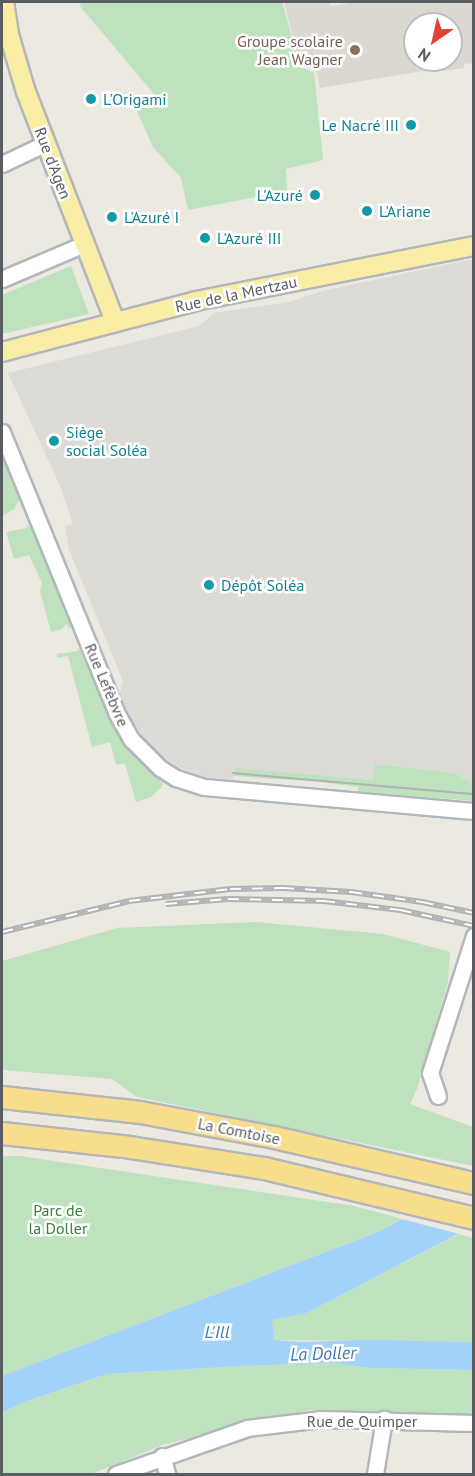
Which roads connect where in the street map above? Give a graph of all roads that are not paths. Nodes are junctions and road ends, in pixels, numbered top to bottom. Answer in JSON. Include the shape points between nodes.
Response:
{"nodes":[{"id":1,"x":4,"y":2,"type":"edge"},
{"id":2,"x":6,"y":39,"type":"edge"},
{"id":3,"x":46,"y":143,"type":"junction"},
{"id":4,"x":2,"y":164,"type":"edge"},
{"id":5,"x":84,"y":244,"type":"junction"},
{"id":6,"x":474,"y":246,"type":"edge"},
{"id":7,"x":2,"y":279,"type":"edge"},
{"id":8,"x":115,"y":321,"type":"junction"},
{"id":9,"x":2,"y":352,"type":"edge"},
{"id":10,"x":2,"y":432,"type":"edge"},
{"id":11,"x":474,"y":811,"type":"edge"},
{"id":12,"x":474,"y":936,"type":"edge"},
{"id":13,"x":2,"y":1096,"type":"edge"},
{"id":14,"x":438,"y":1096,"type":"dead end"},
{"id":15,"x":2,"y":1133,"type":"edge"},
{"id":16,"x":474,"y":1183,"type":"edge"},
{"id":17,"x":474,"y":1218,"type":"edge"},
{"id":18,"x":384,"y":1419,"type":"junction"},
{"id":19,"x":474,"y":1423,"type":"edge"},
{"id":20,"x":162,"y":1456,"type":"junction"},
{"id":21,"x":116,"y":1474,"type":"edge"},
{"id":22,"x":167,"y":1474,"type":"edge"},
{"id":23,"x":375,"y":1474,"type":"edge"}],
"edges":[{"from":1,"to":2,"type":"main road","name":"Rue d'Agen"},
{"from":2,"to":3,"type":"main road","name":"Rue d'Agen"},
{"from":3,"to":4,"type":"street"},
{"from":3,"to":5,"type":"main road","name":"Rue d'Agen"},
{"from":5,"to":7,"type":"street"},
{"from":5,"to":8,"type":"main road","name":"Rue d'Agen"},
{"from":6,"to":8,"type":"main road","name":"Rue de la Mertzau","via":[[196,301]]},
{"from":8,"to":9,"type":"main road","name":"Rue de la Mertzau"},
{"from":10,"to":11,"type":"street","name":"Rue Lefèbvre","via":[[116,712],[131,739],[160,768],[176,778],[204,786]]},
{"from":12,"to":14,"type":"street","via":[[430,1073]]},
{"from":13,"to":16,"type":"highway","name":"La Comtoise","via":[[140,1112],[274,1137]]},
{"from":15,"to":17,"type":"highway","name":"La Comtoise","via":[[130,1147],[264,1168]]},
{"from":18,"to":19,"type":"street","name":"Rue de Quimper"},
{"from":18,"to":20,"type":"street","name":"Rue de Quimper","via":[[321,1419],[247,1428]]},
{"from":18,"to":23,"type":"street"},
{"from":20,"to":21,"type":"street","name":"Rue de Quimper"},
{"from":20,"to":22,"type":"street"}]}
